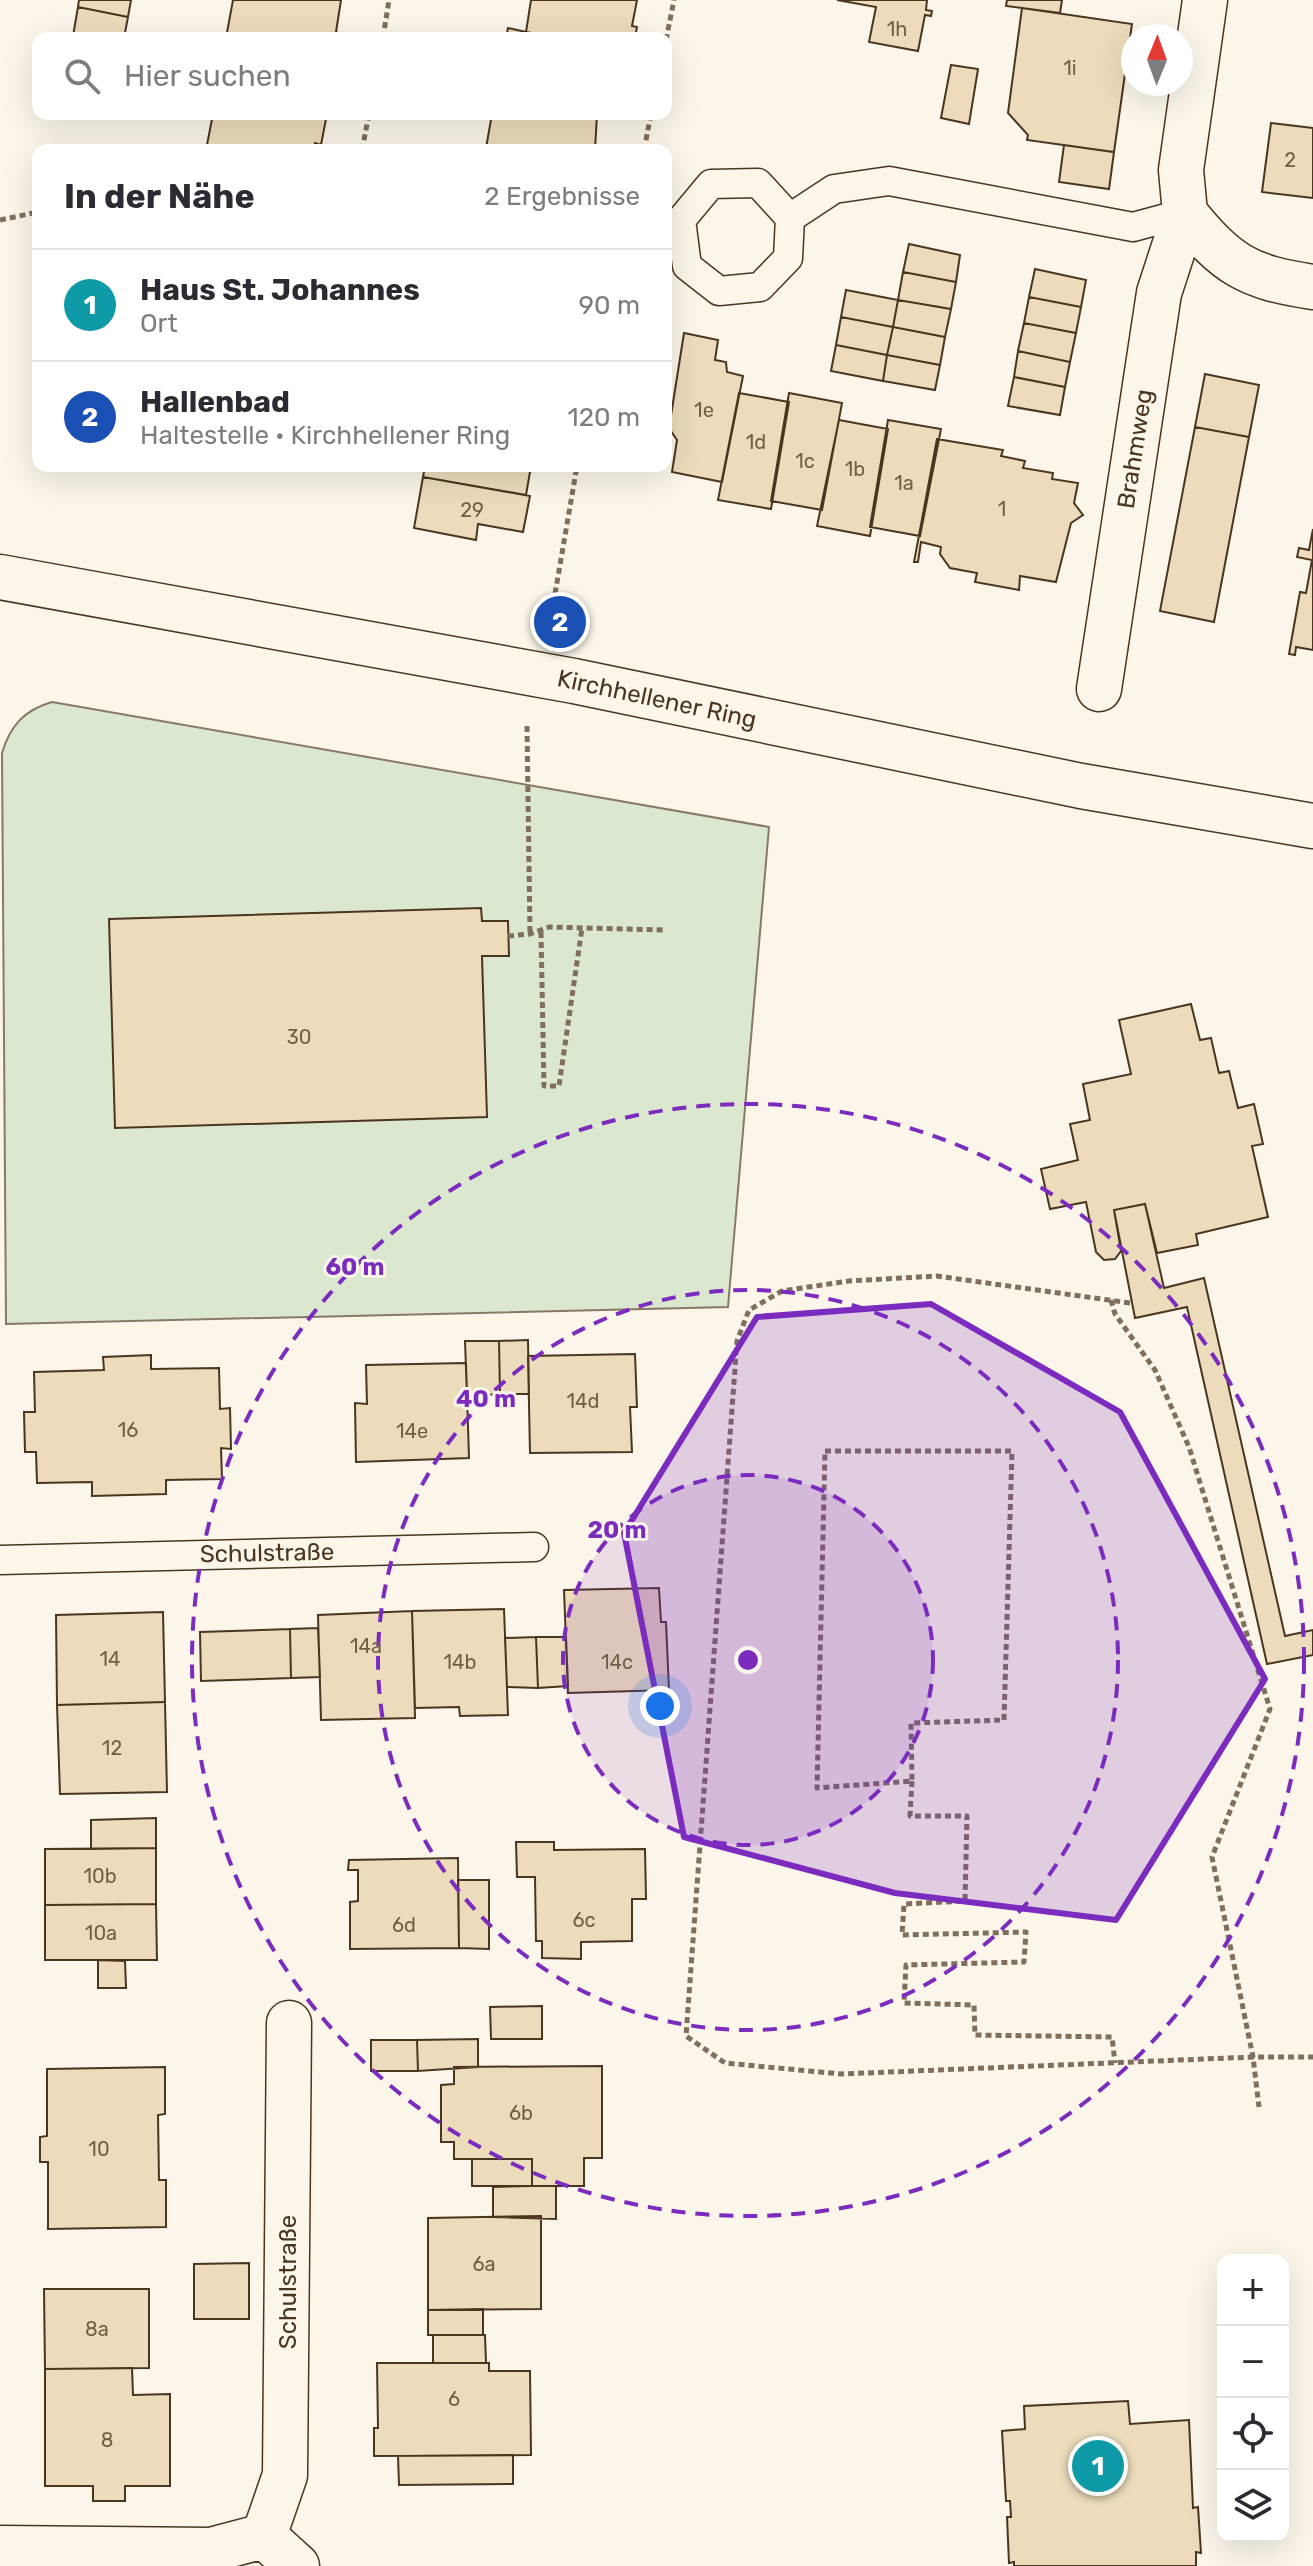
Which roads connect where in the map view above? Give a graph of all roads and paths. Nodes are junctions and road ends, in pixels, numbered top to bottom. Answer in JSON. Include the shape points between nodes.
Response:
{"nodes":[{"id":1,"x":389,"y":0,"type":"edge"},
{"id":2,"x":674,"y":0,"type":"edge"},
{"id":3,"x":1205,"y":0,"type":"edge"},
{"id":4,"x":384,"y":32,"type":"edge"},
{"id":5,"x":668,"y":32,"type":"edge"},
{"id":6,"x":368,"y":120,"type":"edge"},
{"id":7,"x":650,"y":120,"type":"edge"},
{"id":8,"x":363,"y":144,"type":"edge"},
{"id":9,"x":645,"y":144,"type":"edge"},
{"id":10,"x":32,"y":213,"type":"edge"},
{"id":11,"x":1185,"y":213,"type":"junction"},
{"id":12,"x":790,"y":218,"type":"dead end"},
{"id":13,"x":0,"y":220,"type":"edge"},
{"id":14,"x":1313,"y":287,"type":"edge"},
{"id":15,"x":576,"y":472,"type":"edge"},
{"id":16,"x":0,"y":577,"type":"edge"},
{"id":17,"x":535,"y":674,"type":"junction"},
{"id":18,"x":1099,"y":689,"type":"dead end"},
{"id":19,"x":1313,"y":826,"type":"edge"},
{"id":20,"x":582,"y":928,"type":"junction"},
{"id":21,"x":663,"y":930,"type":"dead end"},
{"id":22,"x":541,"y":932,"type":"junction"},
{"id":23,"x":530,"y":934,"type":"junction"},
{"id":24,"x":508,"y":936,"type":"dead end"},
{"id":25,"x":1111,"y":1300,"type":"junction"},
{"id":26,"x":1130,"y":1303,"type":"dead end"},
{"id":27,"x":534,"y":1547,"type":"dead end"},
{"id":28,"x":0,"y":1560,"type":"edge"},
{"id":29,"x":912,"y":1781,"type":"junction"},
{"id":30,"x":289,"y":2023,"type":"dead end"},
{"id":31,"x":1253,"y":2057,"type":"junction"},
{"id":32,"x":1313,"y":2057,"type":"edge"},
{"id":33,"x":1115,"y":2063,"type":"junction"},
{"id":34,"x":1259,"y":2107,"type":"dead end"},
{"id":35,"x":264,"y":2536,"type":"junction"},
{"id":36,"x":0,"y":2548,"type":"edge"},
{"id":37,"x":297,"y":2566,"type":"edge"}],
"edges":[{"from":1,"to":4,"type":"path"},
{"from":2,"to":5,"type":"path"},
{"from":3,"to":11,"type":"street","name":"Brahmweg","via":[[1181,170]]},
{"from":6,"to":8,"type":"path"},
{"from":7,"to":9,"type":"path"},
{"from":10,"to":13,"type":"path"},
{"from":11,"to":12,"type":"lane","via":[[1133,227],[889,181],[834,189]]},
{"from":11,"to":14,"type":"street","via":[[1231,263],[1273,281]]},
{"from":11,"to":18,"type":"street","name":"Brahmweg","via":[[1159,293]]},
{"from":15,"to":17,"type":"path"},
{"from":16,"to":17,"type":"street","name":"Kirchhellener Ring"},
{"from":17,"to":19,"type":"street","name":"Kirchhellener Ring","via":[[1081,786]]},
{"from":17,"to":23,"type":"path"},
{"from":20,"to":21,"type":"path"},
{"from":20,"to":22,"type":"path","via":[[549,927]]},
{"from":20,"to":22,"type":"path","via":[[559,1086],[544,1086]]},
{"from":22,"to":23,"type":"path"},
{"from":23,"to":24,"type":"path"},
{"from":25,"to":26,"type":"path"},
{"from":25,"to":31,"type":"path","via":[[1115,1314],[1155,1370],[1189,1447],[1270,1709],[1212,1857]]},
{"from":25,"to":33,"type":"path","via":[[937,1276],[782,1291],[749,1310],[737,1341],[686,2036],[725,2063],[841,2074]]},
{"from":27,"to":28,"type":"lane","name":"Schulstraße"},
{"from":29,"to":29,"type":"path","via":[[817,1788],[825,1451],[1012,1451],[1004,1720],[911,1723]]},
{"from":29,"to":33,"type":"path","via":[[910,1816],[967,1816],[965,1901],[904,1904],[902,1935],[1026,1932],[1024,1962],[906,1965],[904,2003],[974,2005],[975,2035],[1112,2037]]},
{"from":30,"to":35,"type":"street","name":"Schulstraße","via":[[288,2427],[285,2475]]},
{"from":31,"to":32,"type":"path"},
{"from":31,"to":33,"type":"path"},
{"from":31,"to":34,"type":"path"},
{"from":35,"to":36,"type":"street","via":[[211,2550]]},
{"from":35,"to":37,"type":"street"}]}
